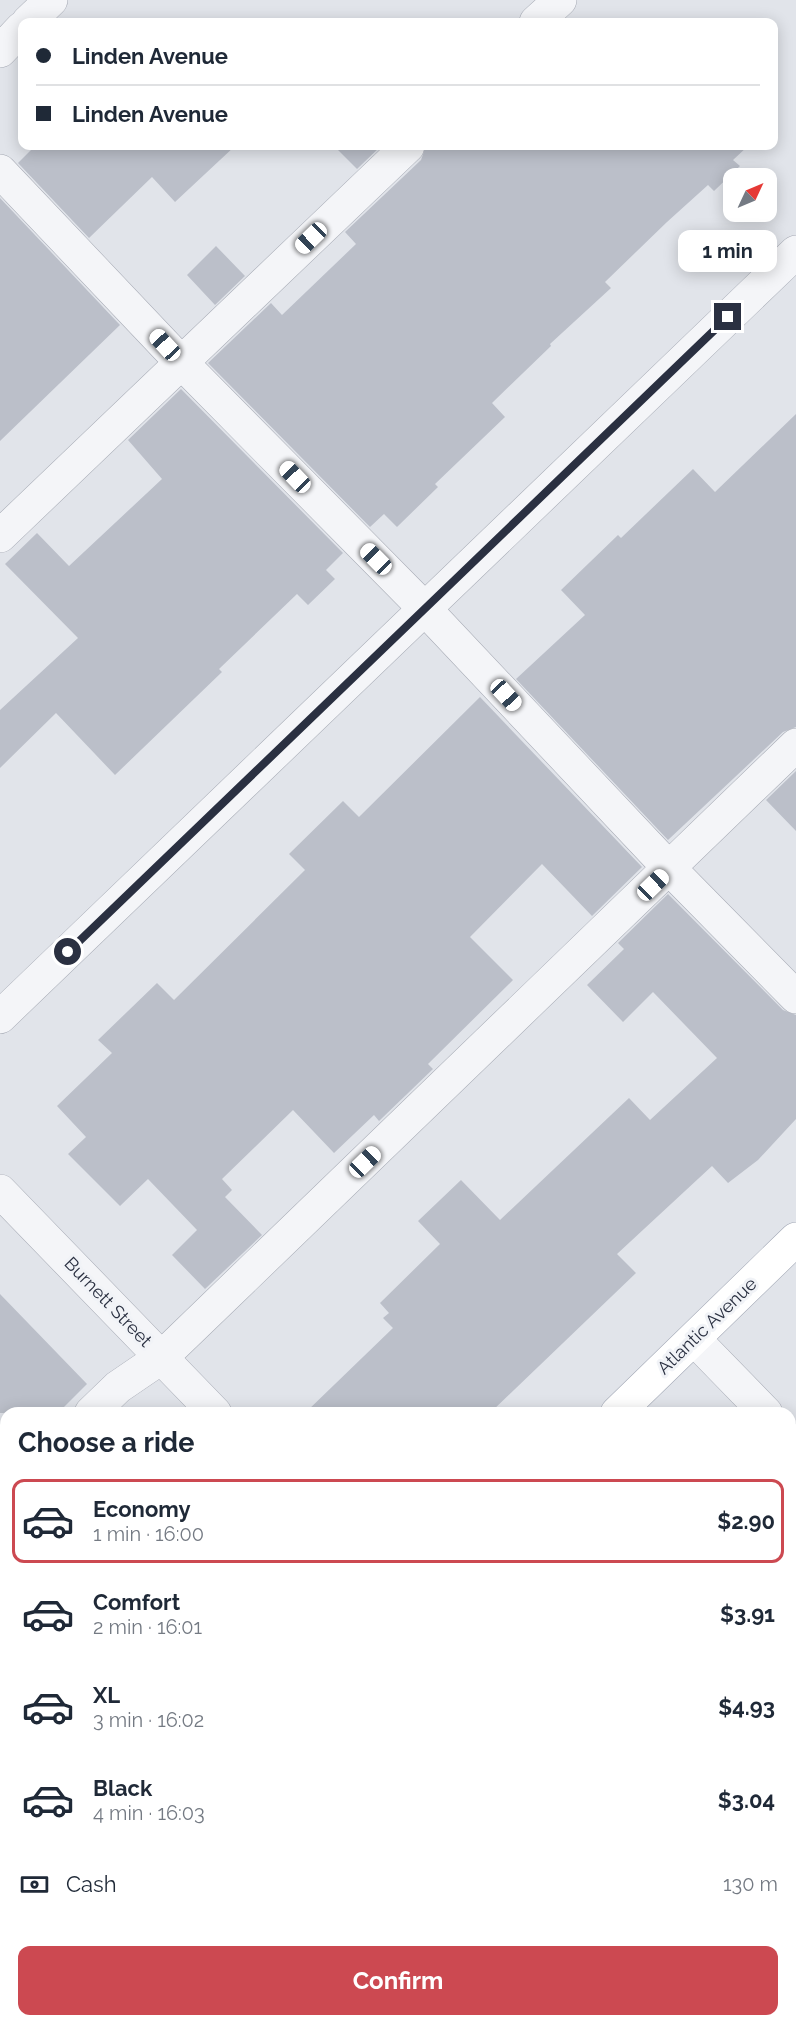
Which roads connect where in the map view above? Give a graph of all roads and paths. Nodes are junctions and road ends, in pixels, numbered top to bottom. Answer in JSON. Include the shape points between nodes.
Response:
{"nodes":[{"id":1,"x":51,"y":0,"type":"edge"},
{"id":2,"x":560,"y":0,"type":"edge"},
{"id":3,"x":32,"y":18,"type":"edge"},
{"id":4,"x":540,"y":18,"type":"edge"},
{"id":5,"x":18,"y":32,"type":"edge"},
{"id":6,"x":0,"y":51,"type":"edge"},
{"id":7,"x":404,"y":150,"type":"edge"},
{"id":8,"x":0,"y":171,"type":"edge"},
{"id":9,"x":796,"y":252,"type":"edge"},
{"id":10,"x":181,"y":362,"type":"junction"},
{"id":11,"x":0,"y":536,"type":"edge"},
{"id":12,"x":424,"y":608,"type":"junction"},
{"id":13,"x":796,"y":746,"type":"edge"},
{"id":14,"x":670,"y":869,"type":"junction"},
{"id":15,"x":796,"y":997,"type":"edge"},
{"id":16,"x":0,"y":1017,"type":"edge"},
{"id":17,"x":0,"y":1191,"type":"edge"},
{"id":18,"x":796,"y":1239,"type":"edge"},
{"id":19,"x":694,"y":1339,"type":"junction"},
{"id":20,"x":162,"y":1357,"type":"junction"},
{"id":21,"x":97,"y":1407,"type":"edge"},
{"id":22,"x":209,"y":1407,"type":"edge"},
{"id":23,"x":623,"y":1407,"type":"edge"},
{"id":24,"x":760,"y":1407,"type":"edge"}],
"edges":[{"from":1,"to":3,"type":"street"},
{"from":2,"to":4,"type":"street"},
{"from":5,"to":6,"type":"street"},
{"from":7,"to":10,"type":"street"},
{"from":8,"to":10,"type":"street"},
{"from":9,"to":12,"type":"street"},
{"from":10,"to":11,"type":"street"},
{"from":10,"to":12,"type":"street"},
{"from":12,"to":14,"type":"street"},
{"from":12,"to":16,"type":"street"},
{"from":13,"to":14,"type":"street"},
{"from":14,"to":15,"type":"street"},
{"from":14,"to":20,"type":"street"},
{"from":17,"to":20,"type":"street","name":"Burnett Street"},
{"from":18,"to":19,"type":"main road","name":"Atlantic Avenue"},
{"from":19,"to":23,"type":"main road","name":"Atlantic Avenue"},
{"from":19,"to":24,"type":"street"},
{"from":20,"to":21,"type":"street","via":[[118,1387]]},
{"from":20,"to":22,"type":"street","name":"Burnett Street"}]}
